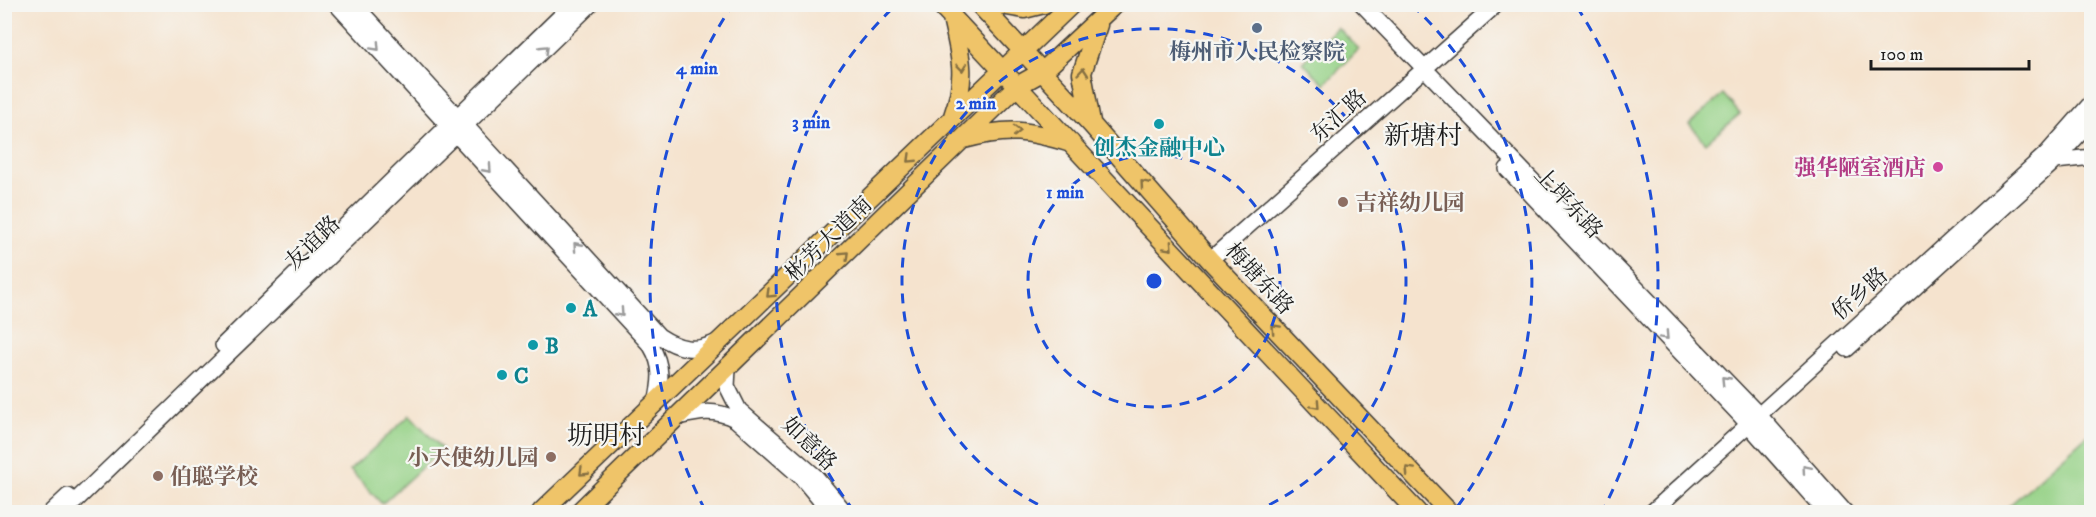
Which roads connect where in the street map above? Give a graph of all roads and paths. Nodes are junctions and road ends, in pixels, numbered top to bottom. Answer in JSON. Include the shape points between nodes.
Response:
{"nodes":[{"id":1,"x":336,"y":4,"type":"edge"},
{"id":2,"x":354,"y":4,"type":"edge"},
{"id":3,"x":573,"y":4,"type":"edge"},
{"id":4,"x":591,"y":4,"type":"edge"},
{"id":5,"x":979,"y":4,"type":"edge"},
{"id":6,"x":995,"y":4,"type":"edge"},
{"id":7,"x":1044,"y":4,"type":"edge"},
{"id":8,"x":1072,"y":4,"type":"edge"},
{"id":9,"x":1116,"y":4,"type":"edge"},
{"id":10,"x":1350,"y":4,"type":"edge"},
{"id":11,"x":1362,"y":4,"type":"edge"},
{"id":12,"x":1497,"y":4,"type":"edge"},
{"id":13,"x":946,"y":10,"type":"edge"},
{"id":14,"x":1100,"y":20,"type":"junction"},
{"id":15,"x":1024,"y":52,"type":"junction"},
{"id":16,"x":1003,"y":71,"type":"junction"},
{"id":17,"x":1420,"y":71,"type":"junction"},
{"id":18,"x":1042,"y":72,"type":"junction"},
{"id":19,"x":1017,"y":86,"type":"junction"},
{"id":20,"x":2091,"y":102,"type":"edge"},
{"id":21,"x":953,"y":118,"type":"junction"},
{"id":22,"x":2088,"y":123,"type":"edge"},
{"id":23,"x":458,"y":125,"type":"junction"},
{"id":24,"x":1092,"y":125,"type":"junction"},
{"id":25,"x":962,"y":139,"type":"junction"},
{"id":26,"x":1071,"y":143,"type":"junction"},
{"id":27,"x":2091,"y":157,"type":"edge"},
{"id":28,"x":2055,"y":161,"type":"junction"},
{"id":29,"x":1210,"y":260,"type":"junction"},
{"id":30,"x":721,"y":340,"type":"junction"},
{"id":31,"x":728,"y":369,"type":"junction"},
{"id":32,"x":656,"y":403,"type":"junction"},
{"id":33,"x":737,"y":415,"type":"junction"},
{"id":34,"x":678,"y":417,"type":"junction"},
{"id":35,"x":1757,"y":424,"type":"junction"},
{"id":36,"x":51,"y":513,"type":"edge"},
{"id":37,"x":64,"y":513,"type":"edge"},
{"id":38,"x":541,"y":513,"type":"edge"},
{"id":39,"x":579,"y":513,"type":"edge"},
{"id":40,"x":830,"y":513,"type":"edge"},
{"id":41,"x":845,"y":513,"type":"edge"},
{"id":42,"x":1417,"y":513,"type":"edge"},
{"id":43,"x":1449,"y":513,"type":"edge"},
{"id":44,"x":1652,"y":513,"type":"edge"},
{"id":45,"x":1667,"y":513,"type":"edge"},
{"id":46,"x":1826,"y":513,"type":"edge"},
{"id":47,"x":1845,"y":513,"type":"edge"}],
"edges":[{"from":1,"to":23,"type":"street","one_way":true},
{"from":2,"to":23,"type":"street"},
{"from":3,"to":23,"type":"street","name":"友谊路"},
{"from":23,"to":4,"type":"street","name":"友谊路","one_way":true},
{"from":5,"to":15,"type":"main road","name":"梅塘东路"},
{"from":6,"to":7,"type":"main road","via":[[1024,9]]},
{"from":8,"to":15,"type":"main road","name":"彬芳大道南"},
{"from":9,"to":14,"type":"main road","name":"彬芳大道南"},
{"from":10,"to":17,"type":"street","name":"上坪东路"},
{"from":11,"to":17,"type":"street","name":"上坪东路"},
{"from":12,"to":17,"type":"street","name":"东汇路"},
{"from":13,"to":16,"type":"main road","name":"梅塘东路"},
{"from":13,"to":21,"type":"main road","one_way":true,"via":[[964,72]]},
{"from":14,"to":18,"type":"main road","name":"彬芳大道南"},
{"from":24,"to":14,"type":"main road","one_way":true,"via":[[1082,73]]},
{"from":15,"to":16,"type":"main road","name":"彬芳大道南"},
{"from":15,"to":18,"type":"main road","name":"梅塘东路"},
{"from":16,"to":19,"type":"main road","name":"梅塘东路"},
{"from":16,"to":21,"type":"main road","name":"彬芳大道南"},
{"from":17,"to":29,"type":"street","name":"东汇路"},
{"from":17,"to":35,"type":"street","name":"上坪东路"},
{"from":18,"to":19,"type":"main road","name":"彬芳大道南"},
{"from":18,"to":24,"type":"main road","name":"梅塘东路"},
{"from":19,"to":25,"type":"main road","name":"彬芳大道南"},
{"from":19,"to":26,"type":"main road","name":"梅塘东路"},
{"from":20,"to":22,"type":"street","name":"侨乡路"},
{"from":21,"to":30,"type":"main road","name":"彬芳大道南","one_way":true},
{"from":22,"to":28,"type":"street","name":"侨乡路"},
{"from":22,"to":35,"type":"street","name":"侨乡路","via":[[2048,153]]},
{"from":30,"to":23,"type":"street","one_way":true,"via":[[701,350],[678,348],[658,336]]},
{"from":23,"to":32,"type":"street","one_way":true,"via":[[651,346],[662,377]]},
{"from":23,"to":36,"type":"street","name":"友谊路"},
{"from":23,"to":37,"type":"street","name":"友谊路"},
{"from":29,"to":24,"type":"main road","name":"梅塘东路","one_way":true},
{"from":25,"to":26,"type":"main road","one_way":true,"via":[[993,131],[1028,130]]},
{"from":31,"to":25,"type":"main road","name":"彬芳大道南","one_way":true},
{"from":26,"to":42,"type":"main road","name":"梅塘东路","one_way":true},
{"from":27,"to":28,"type":"street"},
{"from":28,"to":35,"type":"street","name":"侨乡路"},
{"from":43,"to":29,"type":"main road","name":"梅塘东路","one_way":true},
{"from":30,"to":32,"type":"main road","name":"彬芳大道南"},
{"from":31,"to":33,"type":"street","via":[[727,386]]},
{"from":31,"to":34,"type":"main road","name":"彬芳大道南"},
{"from":32,"to":38,"type":"main road","name":"彬芳大道南","one_way":true},
{"from":33,"to":34,"type":"street","via":[[706,411]]},
{"from":33,"to":40,"type":"street","name":"如意路","via":[[801,477]]},
{"from":33,"to":41,"type":"street","name":"如意路","via":[[808,469]]},
{"from":34,"to":39,"type":"main road","name":"彬芳大道南"},
{"from":35,"to":44,"type":"street","name":"侨乡路"},
{"from":35,"to":45,"type":"street","name":"侨乡路"},
{"from":35,"to":46,"type":"street"},
{"from":47,"to":35,"type":"street","one_way":true}]}
